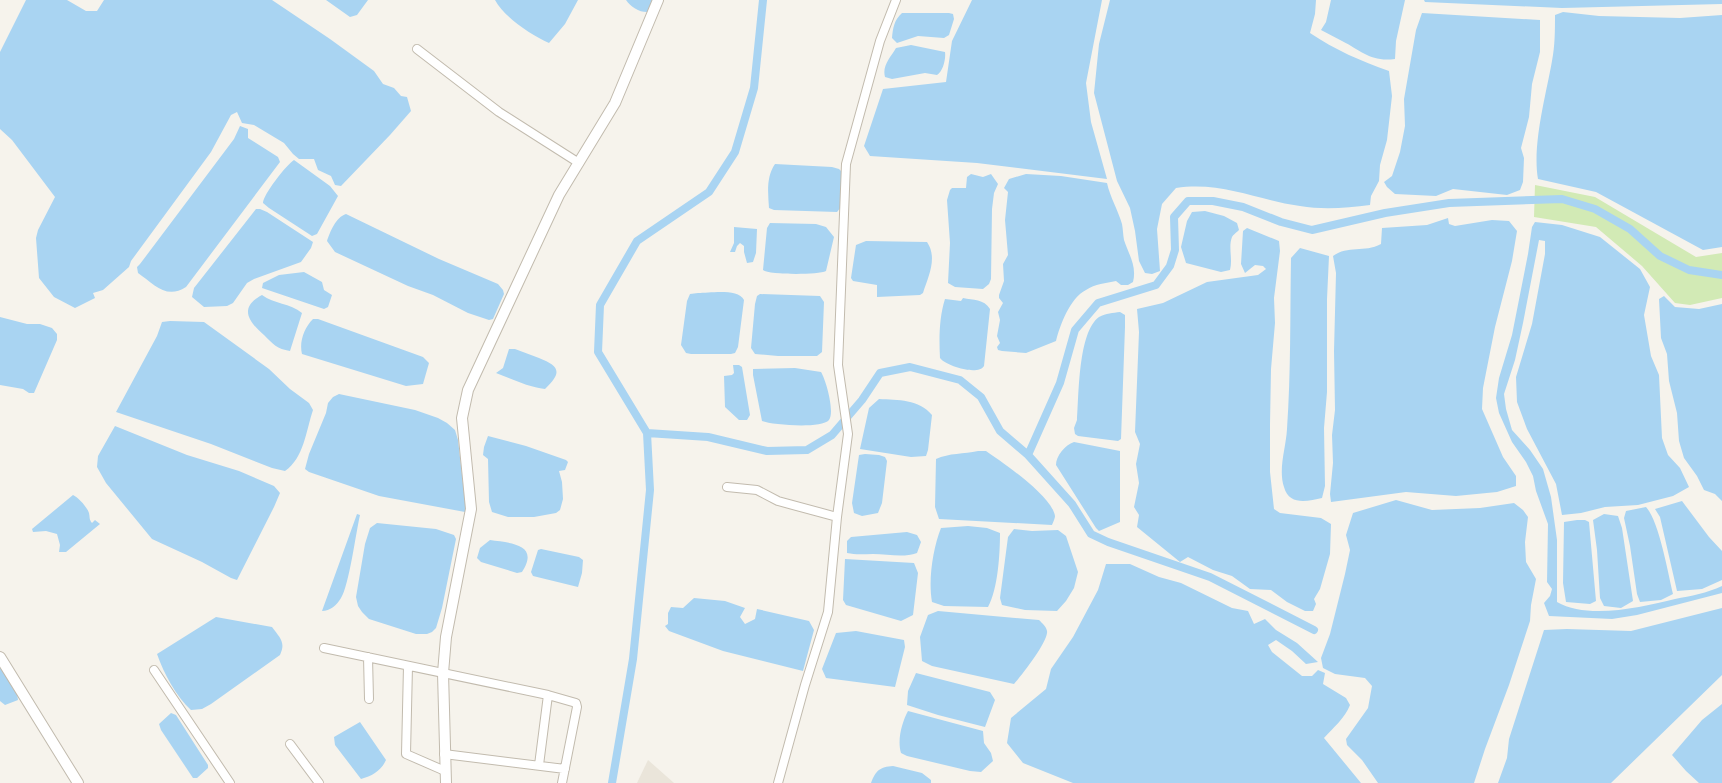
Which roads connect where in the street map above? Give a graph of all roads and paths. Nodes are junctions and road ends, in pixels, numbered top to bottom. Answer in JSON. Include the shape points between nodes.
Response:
{"nodes":[{"id":1,"x":658,"y":0,"type":"edge"},
{"id":2,"x":896,"y":0,"type":"edge"},
{"id":3,"x":417,"y":49,"type":"dead end"},
{"id":4,"x":579,"y":163,"type":"junction"},
{"id":5,"x":727,"y":487,"type":"dead end"},
{"id":6,"x":837,"y":517,"type":"junction"},
{"id":7,"x":324,"y":648,"type":"dead end"},
{"id":8,"x":0,"y":657,"type":"edge"},
{"id":9,"x":368,"y":657,"type":"junction"},
{"id":10,"x":408,"y":666,"type":"junction"},
{"id":11,"x":154,"y":670,"type":"dead end"},
{"id":12,"x":443,"y":673,"type":"junction"},
{"id":13,"x":548,"y":695,"type":"junction"},
{"id":14,"x":370,"y":699,"type":"dead end"},
{"id":15,"x":290,"y":744,"type":"dead end"},
{"id":16,"x":444,"y":754,"type":"junction"},
{"id":17,"x":539,"y":766,"type":"junction"},
{"id":18,"x":565,"y":769,"type":"junction"},
{"id":19,"x":445,"y":771,"type":"junction"},
{"id":20,"x":78,"y":783,"type":"edge"},
{"id":21,"x":230,"y":783,"type":"edge"},
{"id":22,"x":319,"y":783,"type":"edge"},
{"id":23,"x":446,"y":783,"type":"edge"},
{"id":24,"x":562,"y":783,"type":"edge"},
{"id":25,"x":778,"y":783,"type":"edge"}],
"edges":[{"from":1,"to":4,"type":"street","via":[[615,103]]},
{"from":2,"to":6,"type":"street","via":[[880,41],[846,164],[838,365],[848,434]]},
{"from":3,"to":4,"type":"street","via":[[498,112]]},
{"from":4,"to":12,"type":"street","via":[[560,195],[468,390],[462,418],[471,509],[446,637]]},
{"from":5,"to":6,"type":"street","via":[[757,490],[778,502]]},
{"from":6,"to":25,"type":"street","via":[[828,612]]},
{"from":7,"to":9,"type":"street"},
{"from":8,"to":20,"type":"street"},
{"from":9,"to":10,"type":"street"},
{"from":9,"to":14,"type":"street"},
{"from":10,"to":12,"type":"street"},
{"from":10,"to":19,"type":"street","via":[[406,754]]},
{"from":11,"to":21,"type":"street"},
{"from":12,"to":13,"type":"street"},
{"from":12,"to":16,"type":"street"},
{"from":13,"to":17,"type":"street"},
{"from":13,"to":18,"type":"street","via":[[572,701],[577,707]]},
{"from":15,"to":22,"type":"street"},
{"from":16,"to":17,"type":"street"},
{"from":16,"to":19,"type":"street"},
{"from":17,"to":18,"type":"street"},
{"from":18,"to":24,"type":"street"},
{"from":19,"to":23,"type":"street"}]}
